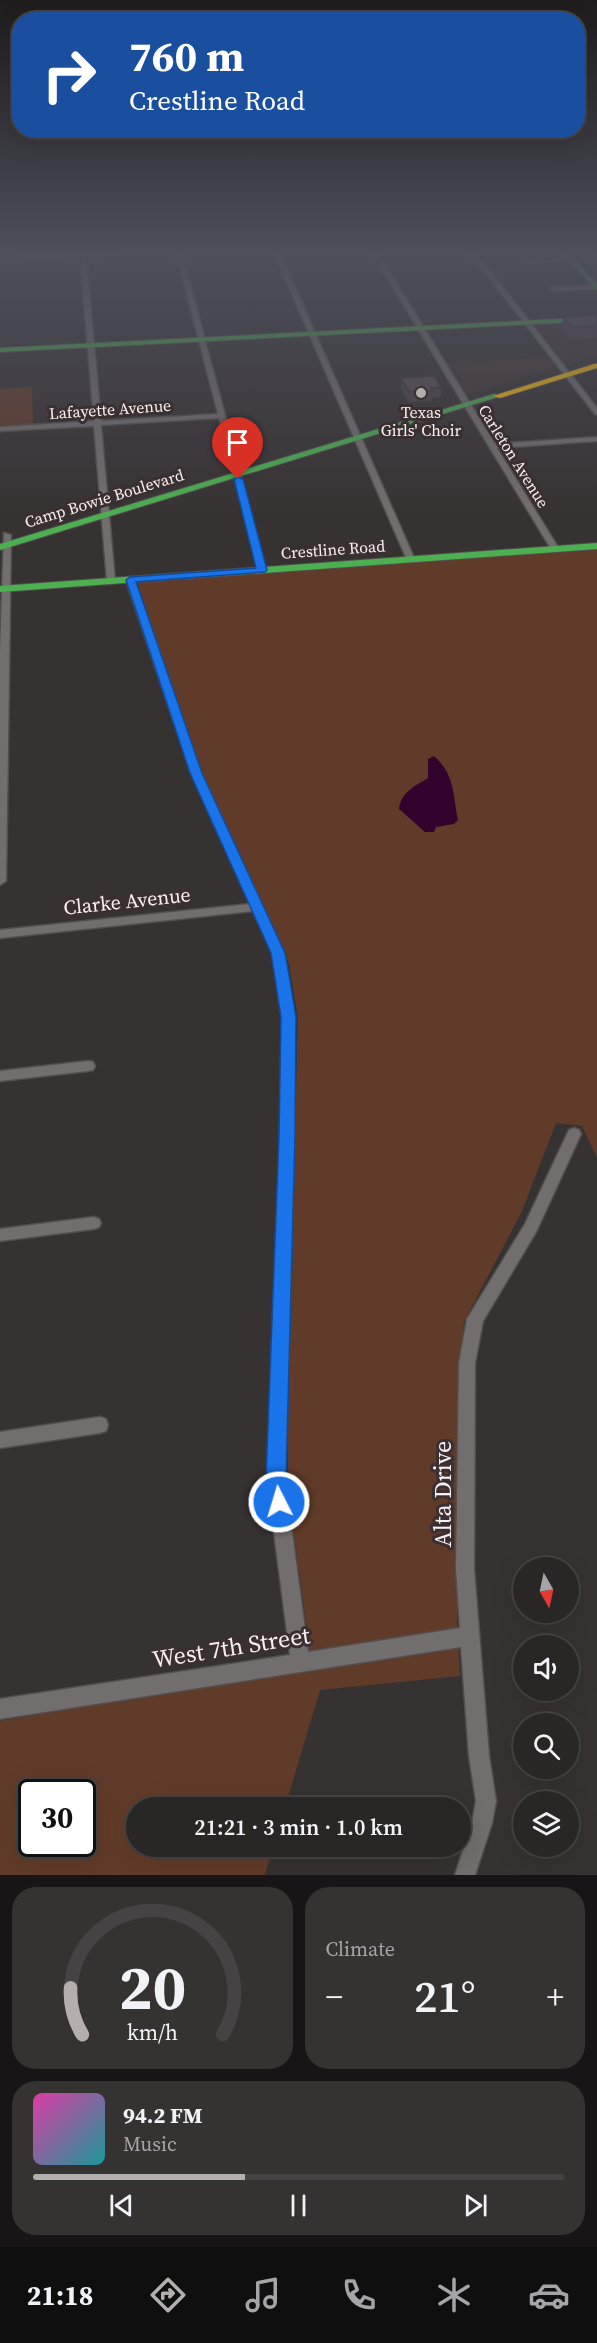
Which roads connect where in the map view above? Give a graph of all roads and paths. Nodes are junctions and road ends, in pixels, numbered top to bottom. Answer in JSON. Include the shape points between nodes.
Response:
{"nodes":[{"id":1,"x":91,"y":340,"type":"edge"},
{"id":2,"x":174,"y":340,"type":"edge"},
{"id":3,"x":201,"y":340,"type":"edge"},
{"id":4,"x":314,"y":340,"type":"edge"},
{"id":5,"x":428,"y":340,"type":"edge"},
{"id":6,"x":541,"y":340,"type":"edge"},
{"id":7,"x":91,"y":345,"type":"junction"},
{"id":8,"x":0,"y":350,"type":"edge"},
{"id":9,"x":597,"y":359,"type":"edge"},
{"id":10,"x":597,"y":366,"type":"edge"},
{"id":11,"x":566,"y":372,"type":"junction"},
{"id":12,"x":465,"y":402,"type":"junction"},
{"id":13,"x":597,"y":413,"type":"edge"},
{"id":14,"x":223,"y":416,"type":"junction"},
{"id":15,"x":97,"y":424,"type":"junction"},
{"id":16,"x":0,"y":429,"type":"edge"},
{"id":17,"x":356,"y":435,"type":"junction"},
{"id":18,"x":597,"y":439,"type":"edge"},
{"id":19,"x":491,"y":446,"type":"junction"},
{"id":20,"x":236,"y":471,"type":"junction"},
{"id":21,"x":105,"y":511,"type":"junction"},
{"id":22,"x":3,"y":541,"type":"edge"},
{"id":23,"x":597,"y":546,"type":"edge"},
{"id":24,"x":555,"y":549,"type":"junction"},
{"id":25,"x":411,"y":560,"type":"junction"},
{"id":26,"x":262,"y":570,"type":"junction"},
{"id":27,"x":130,"y":580,"type":"junction"},
{"id":28,"x":111,"y":581,"type":"junction"},
{"id":29,"x":3,"y":589,"type":"edge"},
{"id":30,"x":1,"y":735,"type":"edge"},
{"id":31,"x":0,"y":881,"type":"edge"},
{"id":32,"x":258,"y":907,"type":"junction"},
{"id":33,"x":0,"y":934,"type":"edge"},
{"id":34,"x":88,"y":1066,"type":"dead end"},
{"id":35,"x":0,"y":1076,"type":"edge"},
{"id":36,"x":574,"y":1134,"type":"dead end"},
{"id":37,"x":94,"y":1223,"type":"dead end"},
{"id":38,"x":0,"y":1235,"type":"edge"},
{"id":39,"x":100,"y":1425,"type":"dead end"},
{"id":40,"x":0,"y":1440,"type":"edge"},
{"id":41,"x":470,"y":1636,"type":"junction"},
{"id":42,"x":300,"y":1662,"type":"junction"},
{"id":43,"x":0,"y":1709,"type":"edge"},
{"id":44,"x":465,"y":1875,"type":"edge"}],
"edges":[{"from":1,"to":7,"type":"street"},
{"from":2,"to":7,"type":"street"},
{"from":3,"to":14,"type":"street"},
{"from":4,"to":17,"type":"street"},
{"from":5,"to":12,"type":"street","name":"Carleton Avenue"},
{"from":6,"to":11,"type":"street"},
{"from":7,"to":8,"type":"street"},
{"from":7,"to":15,"type":"street"},
{"from":9,"to":11,"type":"street","name":"Camp Bowie Boulevard"},
{"from":10,"to":11,"type":"street","name":"Camp Bowie Boulevard"},
{"from":11,"to":12,"type":"street","name":"Camp Bowie Boulevard"},
{"from":11,"to":13,"type":"street"},
{"from":12,"to":17,"type":"street","name":"Camp Bowie Boulevard"},
{"from":12,"to":19,"type":"street","name":"Carleton Avenue"},
{"from":14,"to":15,"type":"street","name":"Lafayette Avenue"},
{"from":14,"to":20,"type":"street"},
{"from":15,"to":16,"type":"street","name":"Lafayette Avenue"},
{"from":15,"to":21,"type":"street"},
{"from":17,"to":20,"type":"street","name":"Camp Bowie Boulevard"},
{"from":17,"to":25,"type":"street"},
{"from":18,"to":19,"type":"street"},
{"from":19,"to":24,"type":"street","name":"Carleton Avenue"},
{"from":20,"to":21,"type":"street","name":"Camp Bowie Boulevard"},
{"from":20,"to":26,"type":"street"},
{"from":21,"to":22,"type":"street","name":"Camp Bowie Boulevard"},
{"from":21,"to":28,"type":"street"},
{"from":22,"to":29,"type":"street"},
{"from":23,"to":24,"type":"street","name":"Crestline Road"},
{"from":24,"to":25,"type":"street","name":"Crestline Road"},
{"from":25,"to":26,"type":"street","name":"Crestline Road"},
{"from":26,"to":27,"type":"street","name":"Crestline Road"},
{"from":27,"to":28,"type":"street","name":"Crestline Road"},
{"from":27,"to":32,"type":"street","via":[[196,773]]},
{"from":28,"to":29,"type":"street","name":"Crestline Road"},
{"from":29,"to":30,"type":"street"},
{"from":30,"to":31,"type":"street"},
{"from":32,"to":33,"type":"street","name":"Clarke Avenue"},
{"from":32,"to":42,"type":"street","via":[[278,953],[288,1017],[276,1479]]},
{"from":34,"to":35,"type":"street"},
{"from":36,"to":41,"type":"street","name":"Alta Drive","via":[[531,1228],[476,1319],[470,1339],[465,1569]]},
{"from":37,"to":38,"type":"street"},
{"from":39,"to":40,"type":"street"},
{"from":41,"to":42,"type":"street","name":"West 7th Street"},
{"from":41,"to":44,"type":"street","name":"Alta Drive","via":[[486,1801]]},
{"from":42,"to":43,"type":"street","name":"West 7th Street"}]}
